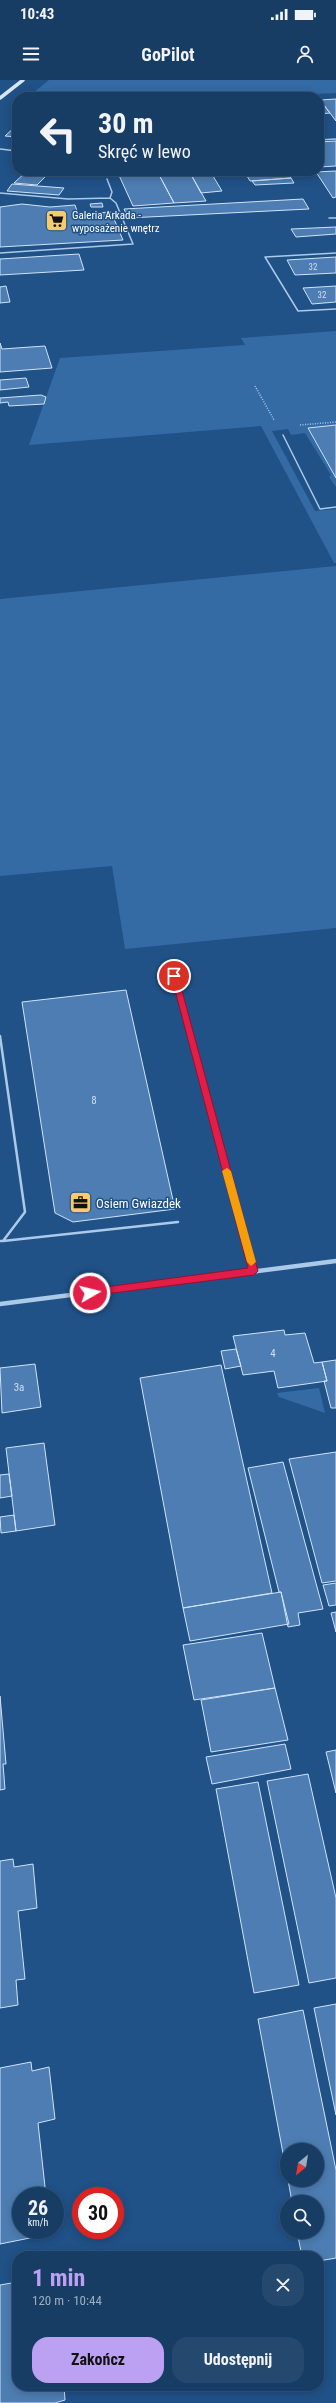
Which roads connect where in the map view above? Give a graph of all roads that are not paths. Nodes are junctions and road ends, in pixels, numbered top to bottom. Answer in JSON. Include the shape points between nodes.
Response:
{"nodes":[{"id":1,"x":23,"y":80,"type":"edge"},
{"id":2,"x":0,"y":98,"type":"edge"},
{"id":3,"x":336,"y":139,"type":"edge"},
{"id":4,"x":324,"y":140,"type":"edge"},
{"id":5,"x":0,"y":149,"type":"edge"},
{"id":6,"x":12,"y":150,"type":"edge"},
{"id":7,"x":107,"y":179,"type":"dead end"},
{"id":8,"x":0,"y":193,"type":"edge"},
{"id":9,"x":110,"y":198,"type":"junction"},
{"id":10,"x":329,"y":218,"type":"dead end"},
{"id":11,"x":336,"y":218,"type":"edge"},
{"id":12,"x":0,"y":253,"type":"edge"},
{"id":13,"x":336,"y":253,"type":"edge"},
{"id":14,"x":336,"y":309,"type":"edge"},
{"id":15,"x":283,"y":436,"type":"road end"},
{"id":16,"x":336,"y":507,"type":"edge"},
{"id":17,"x":174,"y":976,"type":"dead end"},
{"id":18,"x":0,"y":1036,"type":"edge"},
{"id":19,"x":178,"y":1222,"type":"dead end"},
{"id":20,"x":2,"y":1241,"type":"edge"},
{"id":21,"x":336,"y":1261,"type":"edge"},
{"id":22,"x":254,"y":1271,"type":"junction"},
{"id":23,"x":0,"y":1304,"type":"edge"}],
"edges":[{"from":1,"to":2,"type":"main road"},
{"from":3,"to":4,"type":"lane"},
{"from":5,"to":6,"type":"lane"},
{"from":7,"to":9,"type":"lane","via":[[112,192]]},
{"from":8,"to":9,"type":"lane","via":[[68,199]]},
{"from":9,"to":12,"type":"lane","via":[[116,203],[133,244]]},
{"from":10,"to":11,"type":"lane"},
{"from":13,"to":14,"type":"lane","via":[[265,257],[298,311]]},
{"from":15,"to":16,"type":"lane","via":[[320,508]]},
{"from":17,"to":22,"type":"lane"},
{"from":18,"to":20,"type":"lane","via":[[25,1212]]},
{"from":19,"to":20,"type":"lane"},
{"from":21,"to":22,"type":"street"},
{"from":22,"to":23,"type":"street"}]}
